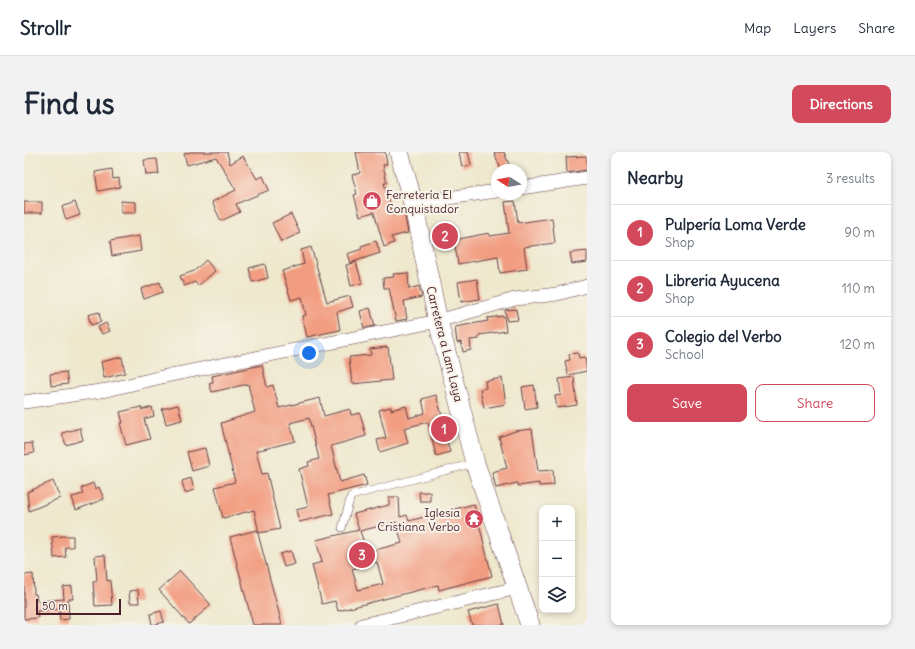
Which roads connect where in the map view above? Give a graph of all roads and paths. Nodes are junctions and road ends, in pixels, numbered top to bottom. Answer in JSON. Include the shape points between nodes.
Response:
{"nodes":[{"id":1,"x":399,"y":152,"type":"edge"},
{"id":2,"x":587,"y":178,"type":"edge"},
{"id":3,"x":527,"y":187,"type":"edge"},
{"id":4,"x":491,"y":192,"type":"edge"},
{"id":5,"x":413,"y":203,"type":"junction"},
{"id":6,"x":587,"y":286,"type":"edge"},
{"id":7,"x":438,"y":321,"type":"junction"},
{"id":8,"x":24,"y":402,"type":"edge"},
{"id":9,"x":475,"y":463,"type":"junction"},
{"id":10,"x":342,"y":528,"type":"dead end"},
{"id":11,"x":517,"y":588,"type":"junction"},
{"id":12,"x":362,"y":625,"type":"edge"},
{"id":13,"x":530,"y":625,"type":"edge"}],
"edges":[{"from":1,"to":5,"type":"main road","name":"Carretera a Lam Laya"},
{"from":2,"to":3,"type":"street"},
{"from":4,"to":5,"type":"street"},
{"from":5,"to":7,"type":"main road","name":"Carretera a Lam Laya"},
{"from":6,"to":7,"type":"street","via":[[557,294],[515,299]]},
{"from":7,"to":8,"type":"street","via":[[107,390]]},
{"from":7,"to":9,"type":"main road","name":"Carretera a Lam Laya"},
{"from":9,"to":10,"type":"lane","via":[[351,496]]},
{"from":9,"to":11,"type":"main road","name":"Carretera a Lam Laya"},
{"from":11,"to":12,"type":"street"},
{"from":11,"to":13,"type":"main road","name":"Carretera a Lam Laya"}]}
